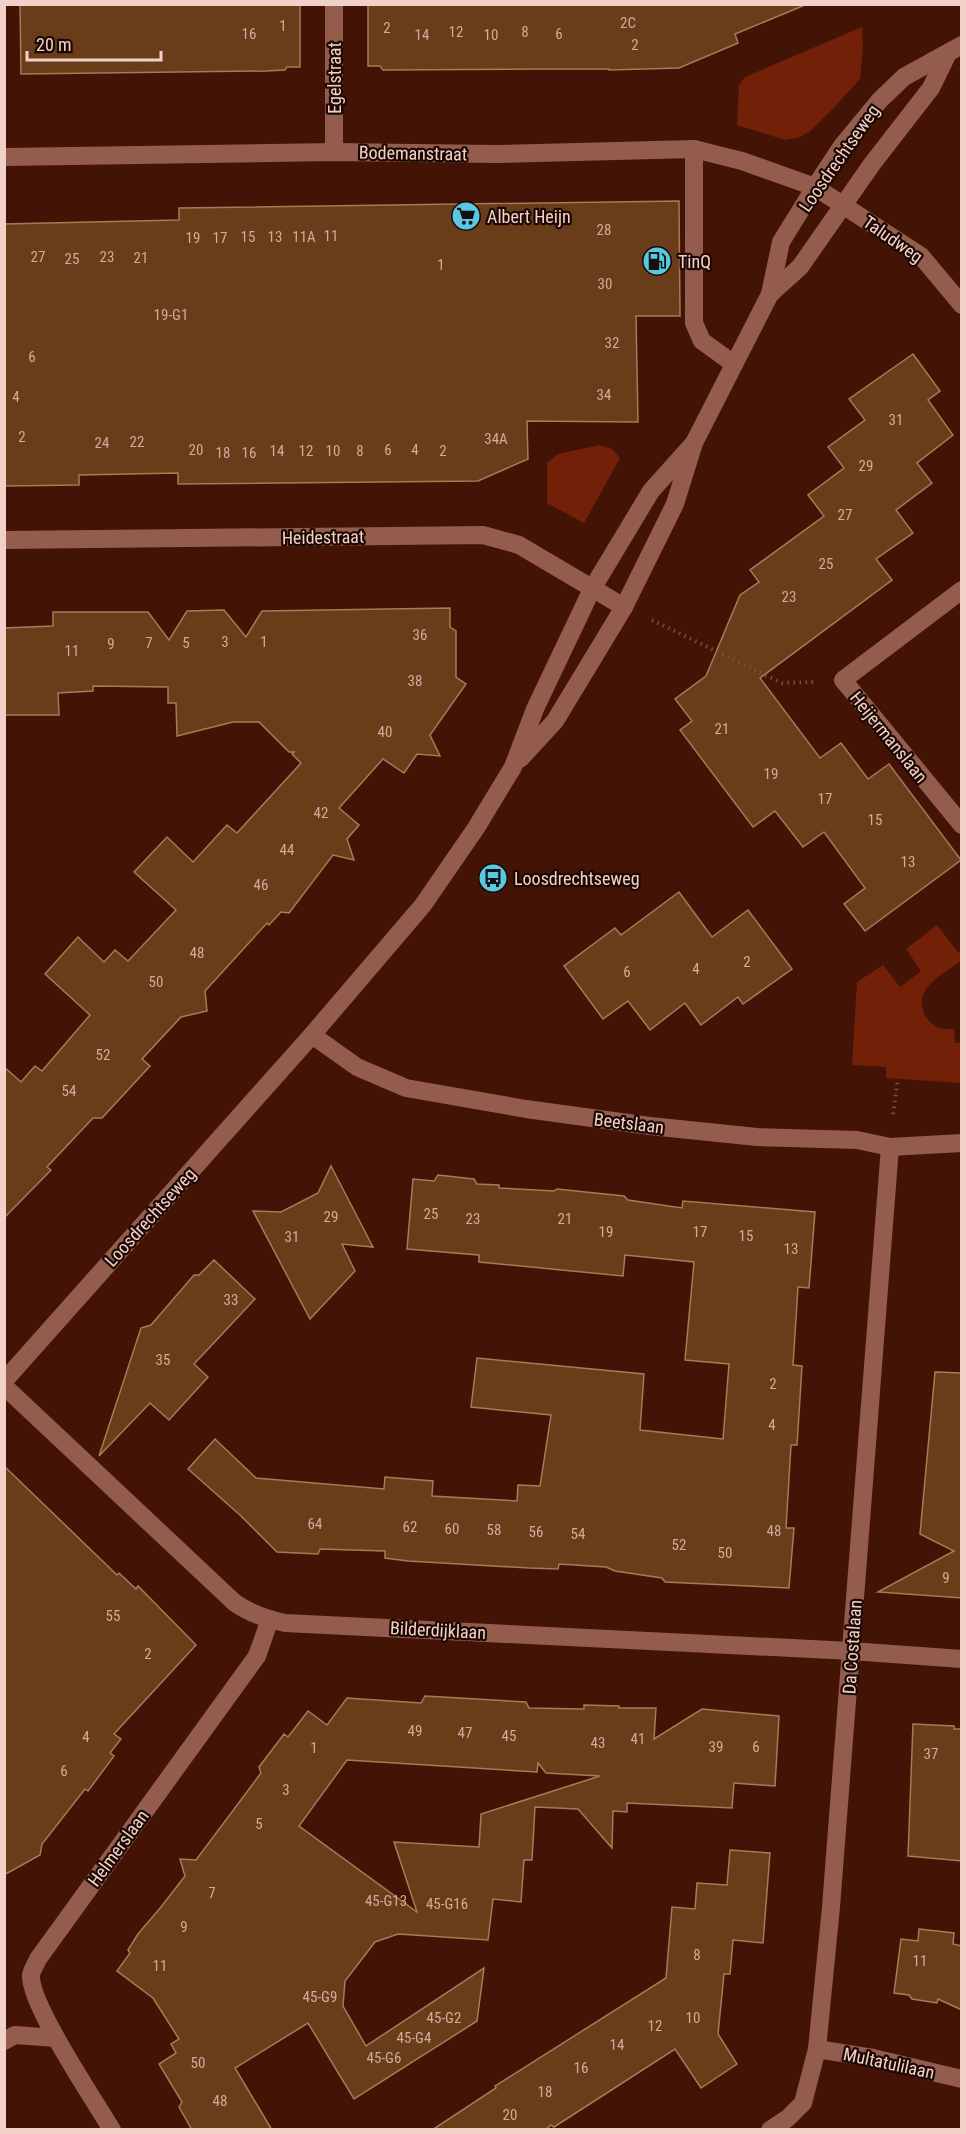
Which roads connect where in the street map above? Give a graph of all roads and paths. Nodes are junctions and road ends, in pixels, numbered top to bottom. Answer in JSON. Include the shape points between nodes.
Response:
{"nodes":[{"id":1,"x":334,"y":4,"type":"edge"},
{"id":2,"x":955,"y":49,"type":"edge"},
{"id":3,"x":694,"y":149,"type":"junction"},
{"id":4,"x":334,"y":152,"type":"junction"},
{"id":5,"x":4,"y":157,"type":"edge"},
{"id":6,"x":815,"y":187,"type":"junction"},
{"id":7,"x":844,"y":206,"type":"junction"},
{"id":8,"x":770,"y":294,"type":"junction"},
{"id":9,"x":962,"y":305,"type":"edge"},
{"id":10,"x":734,"y":364,"type":"junction"},
{"id":11,"x":694,"y":443,"type":"junction"},
{"id":12,"x":4,"y":540,"type":"edge"},
{"id":13,"x":592,"y":589,"type":"junction"},
{"id":14,"x":962,"y":590,"type":"edge"},
{"id":15,"x":624,"y":607,"type":"junction"},
{"id":16,"x":843,"y":680,"type":"junction"},
{"id":17,"x":513,"y":767,"type":"junction"},
{"id":18,"x":962,"y":825,"type":"edge"},
{"id":19,"x":312,"y":1035,"type":"junction"},
{"id":20,"x":962,"y":1143,"type":"edge"},
{"id":21,"x":890,"y":1147,"type":"junction"},
{"id":22,"x":4,"y":1381,"type":"edge"},
{"id":23,"x":4,"y":1386,"type":"edge"},
{"id":24,"x":270,"y":1620,"type":"junction"},
{"id":25,"x":851,"y":1651,"type":"junction"},
{"id":26,"x":962,"y":1659,"type":"edge"},
{"id":27,"x":57,"y":2038,"type":"junction"},
{"id":28,"x":4,"y":2041,"type":"edge"},
{"id":29,"x":817,"y":2049,"type":"junction"},
{"id":30,"x":962,"y":2079,"type":"edge"},
{"id":31,"x":112,"y":2130,"type":"edge"},
{"id":32,"x":770,"y":2130,"type":"edge"}],
"edges":[{"from":1,"to":4,"type":"street","name":"Egelstraat"},
{"from":2,"to":6,"type":"street","name":"Loosdrechtseweg","via":[[903,77],[842,146]]},
{"from":2,"to":7,"type":"street","name":"Loosdrechtseweg"},
{"from":3,"to":4,"type":"street","name":"Bodemanstraat","via":[[497,154]]},
{"from":3,"to":6,"type":"street","name":"Bodemanstraat"},
{"from":3,"to":10,"type":"street","via":[[694,323],[702,341]]},
{"from":4,"to":5,"type":"street","name":"Bodemanstraat"},
{"from":6,"to":7,"type":"street","name":"Taludweg"},
{"from":6,"to":8,"type":"street","name":"Loosdrechtseweg","via":[[781,242]]},
{"from":7,"to":8,"type":"street","name":"Loosdrechtseweg","via":[[800,267]]},
{"from":7,"to":9,"type":"street","name":"Taludweg","via":[[921,256]]},
{"from":8,"to":10,"type":"street","name":"Loosdrechtseweg"},
{"from":10,"to":11,"type":"street","name":"Loosdrechtseweg"},
{"from":11,"to":13,"type":"street","name":"Loosdrechtseweg","via":[[651,491]]},
{"from":11,"to":15,"type":"street","name":"Loosdrechtseweg","via":[[675,504]]},
{"from":12,"to":13,"type":"street","name":"Heidestraat","via":[[483,535],[519,545]]},
{"from":13,"to":15,"type":"street","name":"Heidestraat"},
{"from":13,"to":17,"type":"street","name":"Loosdrechtseweg","via":[[535,709]]},
{"from":14,"to":16,"type":"street","name":"Heijermanslaan"},
{"from":15,"to":16,"type":"path","via":[[783,683]]},
{"from":15,"to":17,"type":"street","name":"Loosdrechtseweg","via":[[555,721]]},
{"from":16,"to":18,"type":"street","name":"Heijermanslaan"},
{"from":17,"to":19,"type":"street","name":"Loosdrechtseweg","via":[[423,905]]},
{"from":19,"to":21,"type":"street","name":"Beetslaan","via":[[357,1067],[406,1088],[650,1126],[757,1137],[857,1140]]},
{"from":19,"to":22,"type":"street","name":"Loosdrechtseweg"},
{"from":20,"to":21,"type":"street","name":"Beetslaan"},
{"from":21,"to":25,"type":"street","name":"Da Costalaan"},
{"from":23,"to":24,"type":"street","name":"Bilderdijklaan","via":[[235,1603]]},
{"from":24,"to":25,"type":"street","name":"Bilderdijklaan"},
{"from":24,"to":27,"type":"street","name":"Helmerslaan","via":[[257,1656],[38,1959],[31,1976],[34,1994]]},
{"from":25,"to":26,"type":"street","name":"Bilderdijklaan"},
{"from":25,"to":29,"type":"street","name":"Da Costalaan"},
{"from":27,"to":28,"type":"street","via":[[15,2035]]},
{"from":27,"to":31,"type":"street","name":"Helmerslaan"},
{"from":29,"to":30,"type":"street","name":"Multatulilaan"},
{"from":29,"to":32,"type":"street","name":"Da Costalaan","via":[[803,2103]]}]}
